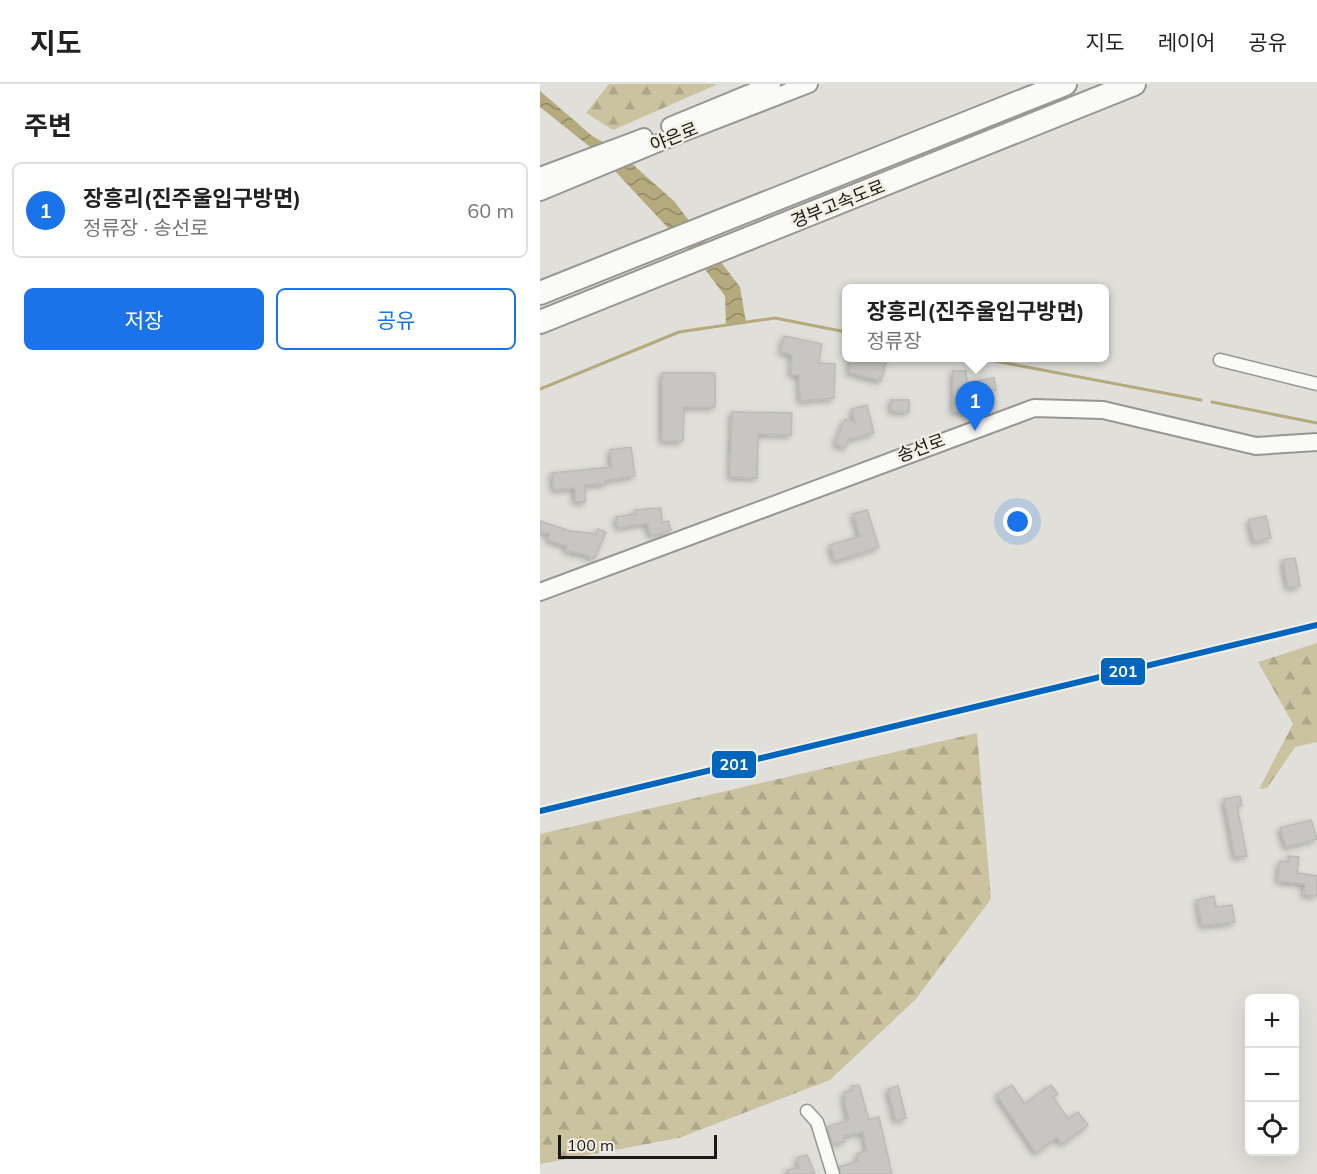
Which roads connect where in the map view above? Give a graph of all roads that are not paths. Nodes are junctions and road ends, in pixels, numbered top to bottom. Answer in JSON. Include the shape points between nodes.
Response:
{"nodes":[{"id":1,"x":772,"y":84,"type":"edge"},
{"id":2,"x":808,"y":84,"type":"edge"},
{"id":3,"x":1065,"y":84,"type":"edge"},
{"id":4,"x":1134,"y":84,"type":"edge"},
{"id":5,"x":540,"y":176,"type":"edge"},
{"id":6,"x":540,"y":192,"type":"edge"},
{"id":7,"x":540,"y":293,"type":"edge"},
{"id":8,"x":540,"y":322,"type":"edge"},
{"id":9,"x":1220,"y":360,"type":"dead end"},
{"id":10,"x":1317,"y":384,"type":"edge"},
{"id":11,"x":1317,"y":442,"type":"edge"},
{"id":12,"x":540,"y":592,"type":"edge"},
{"id":13,"x":807,"y":1111,"type":"dead end"},
{"id":14,"x":833,"y":1174,"type":"edge"}],
"edges":[{"from":1,"to":5,"type":"street","name":"야은로"},
{"from":2,"to":6,"type":"street","name":"야은로"},
{"from":3,"to":7,"type":"highway","name":"경부고속도로"},
{"from":4,"to":8,"type":"highway","name":"경부고속도로"},
{"from":9,"to":10,"type":"street"},
{"from":11,"to":12,"type":"street","name":"송선로","via":[[1256,446],[1103,410],[1034,408]]},
{"from":13,"to":14,"type":"street","via":[[817,1122]]}]}
